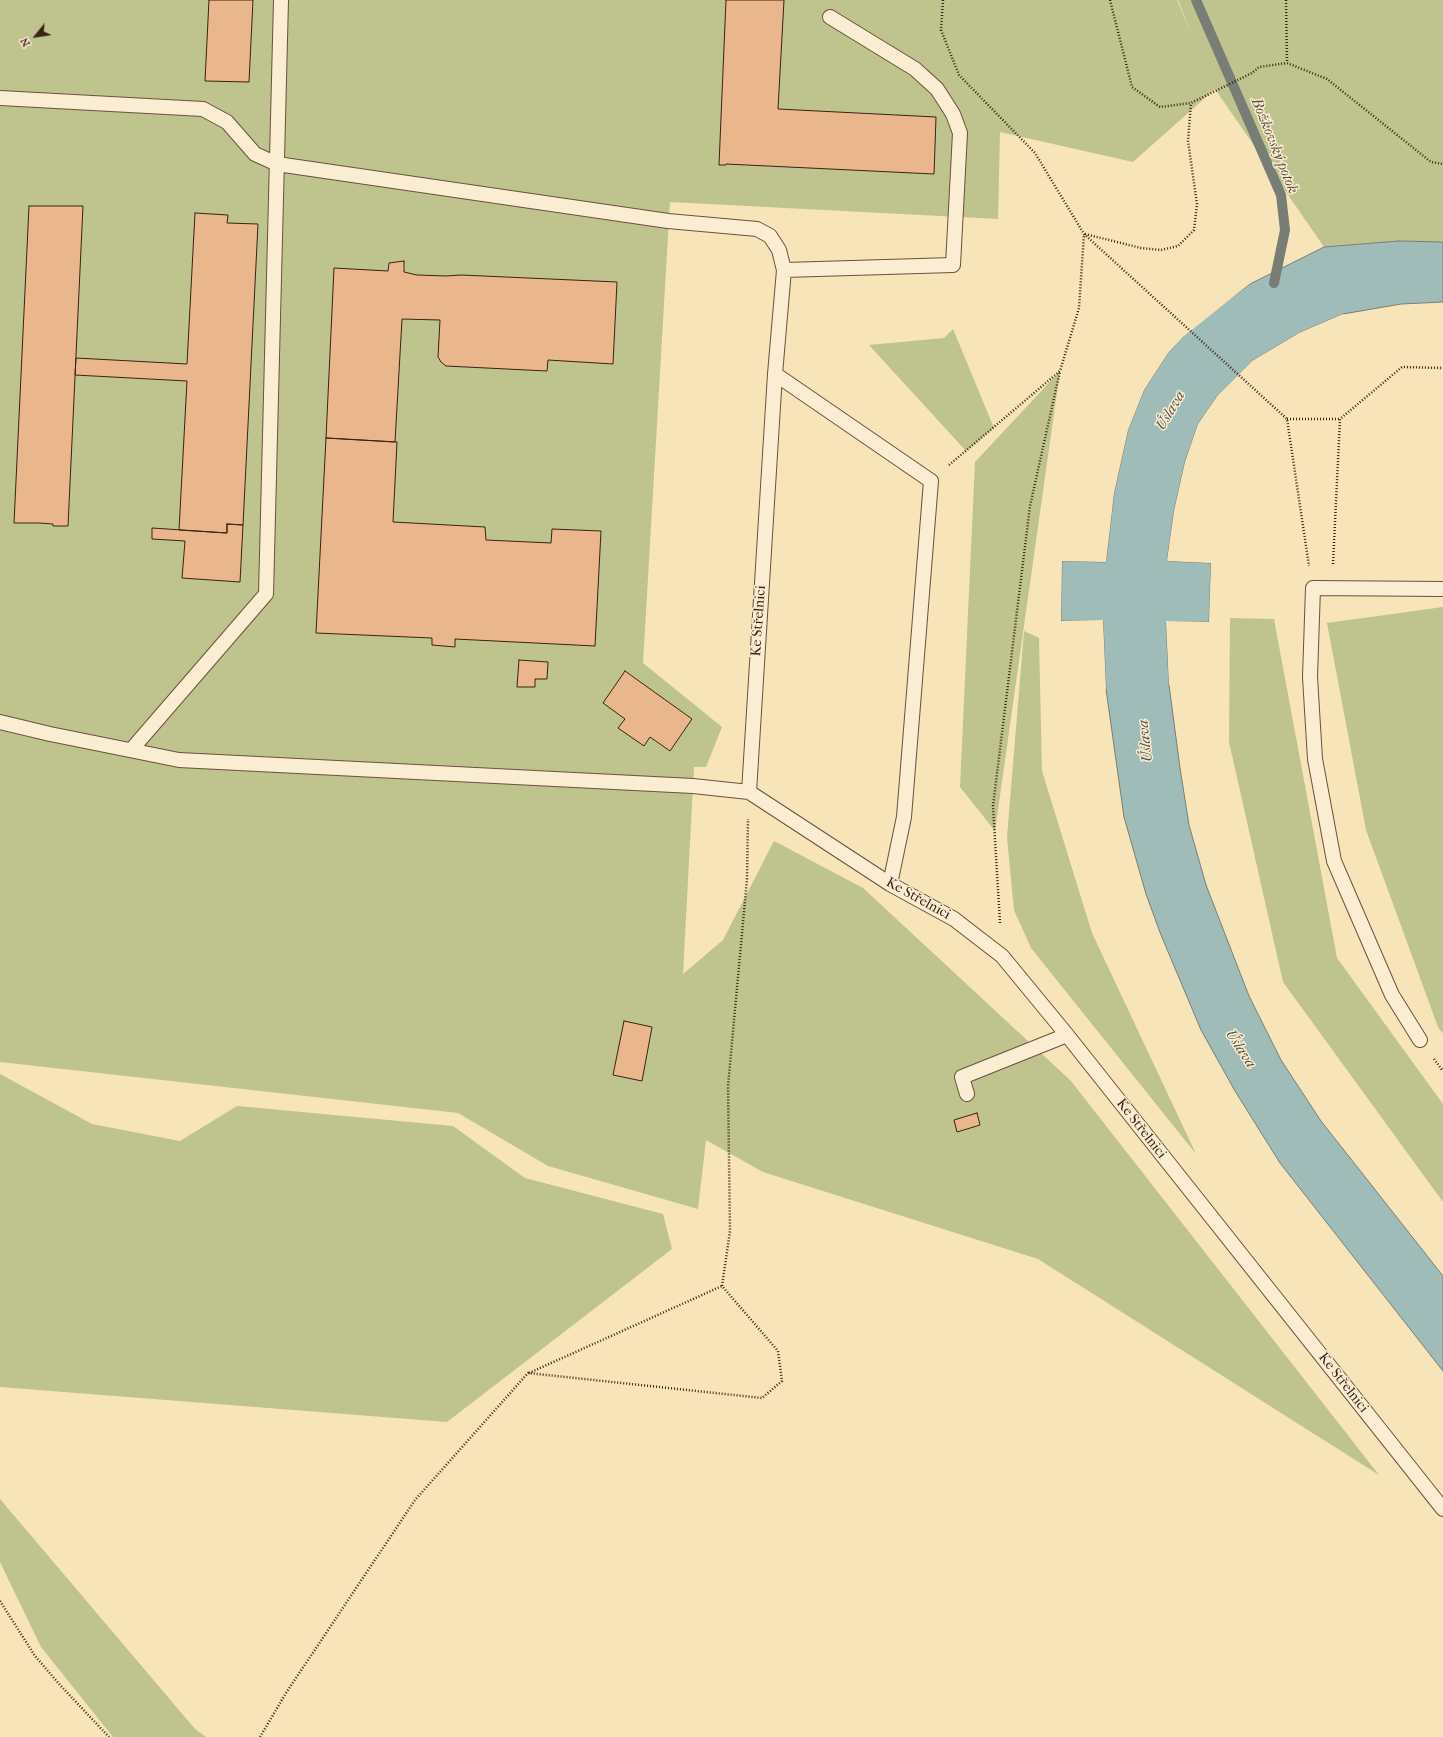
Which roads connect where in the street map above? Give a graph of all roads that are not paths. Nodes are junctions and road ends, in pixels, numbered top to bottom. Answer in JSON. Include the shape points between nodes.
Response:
{"nodes":[{"id":1,"x":281,"y":0,"type":"edge"},
{"id":2,"x":830,"y":17,"type":"dead end"},
{"id":3,"x":0,"y":98,"type":"edge"},
{"id":4,"x":277,"y":164,"type":"junction"},
{"id":5,"x":784,"y":270,"type":"junction"},
{"id":6,"x":775,"y":374,"type":"junction"},
{"id":7,"x":1443,"y":589,"type":"edge"},
{"id":8,"x":0,"y":722,"type":"edge"},
{"id":9,"x":132,"y":749,"type":"junction"},
{"id":10,"x":749,"y":792,"type":"junction"},
{"id":11,"x":890,"y":884,"type":"junction"},
{"id":12,"x":1066,"y":1035,"type":"junction"},
{"id":13,"x":1420,"y":1040,"type":"dead end"},
{"id":14,"x":967,"y":1094,"type":"dead end"},
{"id":15,"x":1443,"y":1509,"type":"edge"}],
"edges":[{"from":1,"to":4,"type":"lane"},
{"from":2,"to":5,"type":"lane","via":[[916,69],[938,89],[953,114],[960,133],[953,265]]},
{"from":3,"to":4,"type":"lane","name":"Ke Střelnici","via":[[203,109],[227,122],[255,154]]},
{"from":4,"to":5,"type":"lane","name":"Ke Střelnici","via":[[668,222],[757,229],[770,236],[779,250]]},
{"from":4,"to":9,"type":"lane","via":[[266,594]]},
{"from":5,"to":6,"type":"lane","name":"Ke Střelnici"},
{"from":6,"to":10,"type":"lane","name":"Ke Střelnici"},
{"from":6,"to":11,"type":"lane","via":[[931,481],[904,817]]},
{"from":7,"to":13,"type":"lane","via":[[1313,588],[1310,677],[1315,758],[1334,861],[1392,995]]},
{"from":8,"to":9,"type":"lane"},
{"from":9,"to":10,"type":"lane","via":[[179,760],[693,786]]},
{"from":10,"to":11,"type":"lane","name":"Ke Střelnici"},
{"from":11,"to":12,"type":"lane","name":"Ke Střelnici","via":[[954,919],[1002,956]]},
{"from":12,"to":14,"type":"lane","via":[[962,1077]]},
{"from":12,"to":15,"type":"lane","name":"Ke Střelnici"}]}
